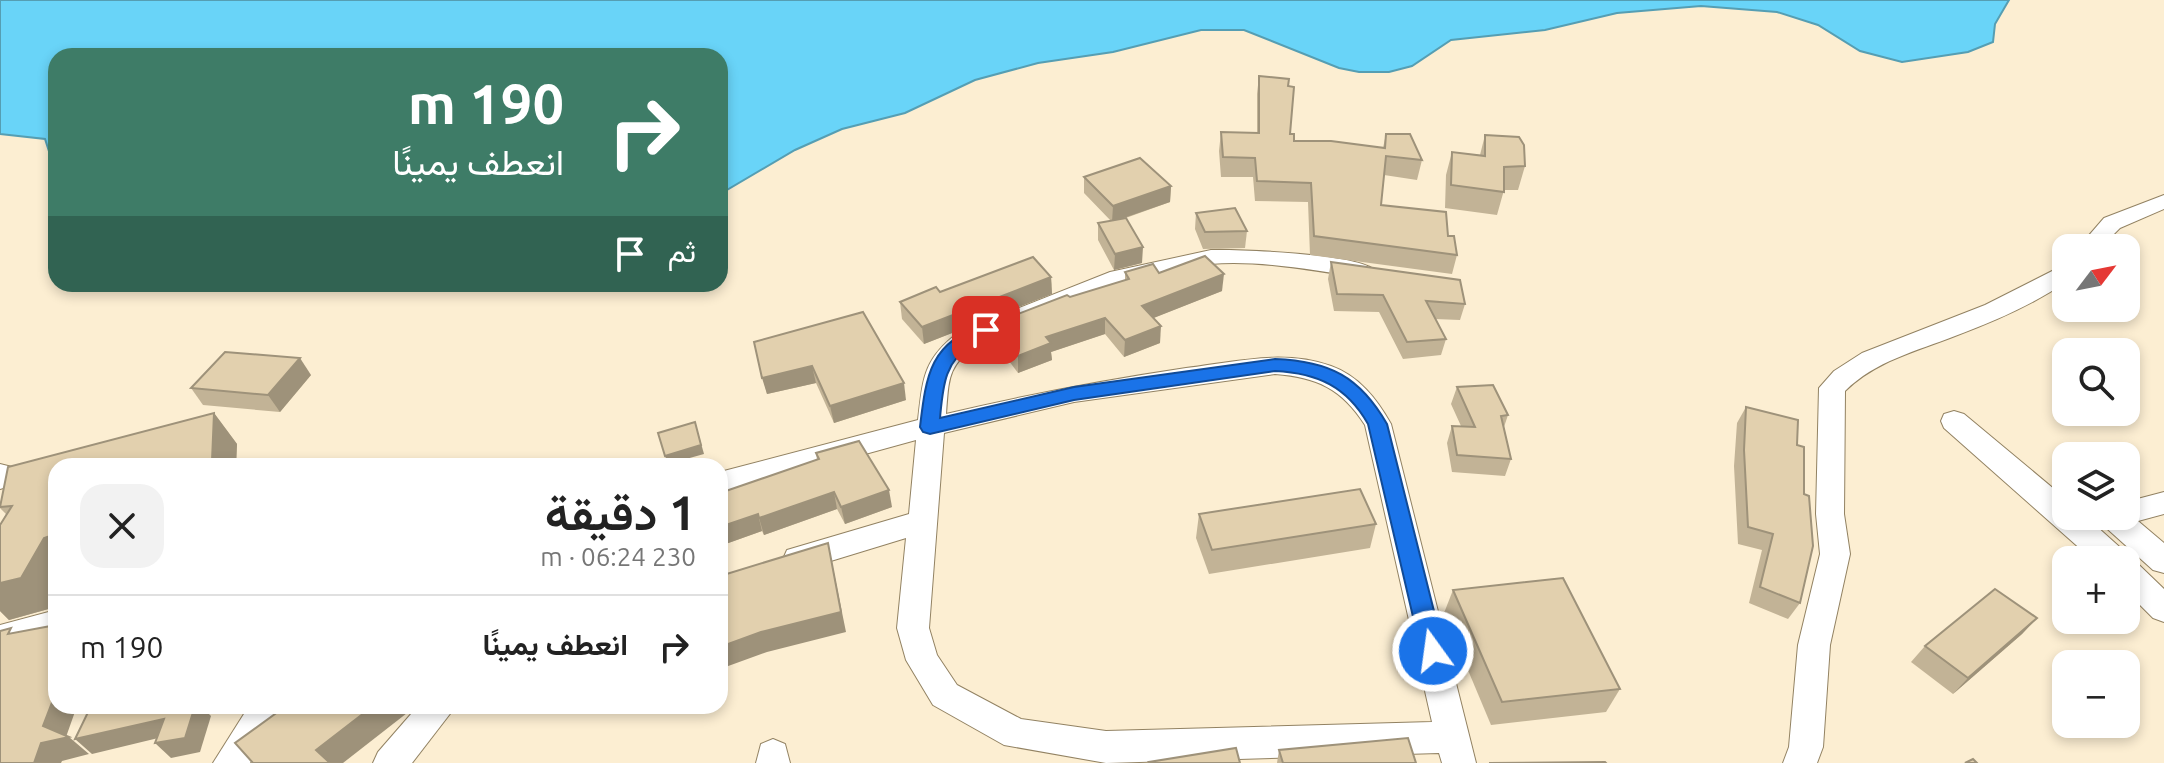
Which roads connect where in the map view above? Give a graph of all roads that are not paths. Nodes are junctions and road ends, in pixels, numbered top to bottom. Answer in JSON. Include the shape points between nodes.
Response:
{"nodes":[{"id":1,"x":2164,"y":202,"type":"edge"},
{"id":2,"x":2100,"y":234,"type":"edge"},
{"id":3,"x":1386,"y":275,"type":"edge"},
{"id":4,"x":2052,"y":278,"type":"edge"},
{"id":5,"x":1954,"y":421,"type":"dead end"},
{"id":6,"x":930,"y":427,"type":"junction"},
{"id":7,"x":728,"y":481,"type":"edge"},
{"id":8,"x":2052,"y":504,"type":"edge"},
{"id":9,"x":2161,"y":508,"type":"edge"},
{"id":10,"x":2140,"y":511,"type":"edge"},
{"id":11,"x":921,"y":522,"type":"junction"},
{"id":12,"x":2082,"y":530,"type":"edge"},
{"id":13,"x":2130,"y":530,"type":"edge"},
{"id":14,"x":2098,"y":546,"type":"edge"},
{"id":15,"x":2164,"y":561,"type":"edge"},
{"id":16,"x":778,"y":566,"type":"edge"},
{"id":17,"x":2140,"y":584,"type":"edge"},
{"id":18,"x":2161,"y":603,"type":"edge"},
{"id":19,"x":48,"y":625,"type":"edge"},
{"id":20,"x":0,"y":639,"type":"edge"},
{"id":21,"x":263,"y":714,"type":"edge"},
{"id":22,"x":432,"y":714,"type":"edge"},
{"id":23,"x":1456,"y":750,"type":"edge"},
{"id":24,"x":1234,"y":753,"type":"edge"},
{"id":25,"x":230,"y":763,"type":"edge"},
{"id":26,"x":390,"y":763,"type":"edge"},
{"id":27,"x":1800,"y":763,"type":"edge"}],
"edges":[{"from":1,"to":2,"type":"street","via":[[2125,213]]},
{"from":3,"to":6,"type":"street","via":[[1211,257],[1113,282],[968,338],[948,353],[936,374]]},
{"from":4,"to":27,"type":"street","via":[[1972,320],[1868,361],[1845,373],[1832,388],[1830,514],[1835,554],[1814,645],[1806,747]]},
{"from":5,"to":8,"type":"street"},
{"from":6,"to":7,"type":"street"},
{"from":6,"to":11,"type":"street"},
{"from":6,"to":23,"type":"street","via":[[1074,393],[1275,365],[1304,366],[1332,375],[1363,399],[1378,424]]},
{"from":9,"to":10,"type":"street"},
{"from":11,"to":16,"type":"street"},
{"from":11,"to":24,"type":"street","via":[[913,628],[922,660],[945,695],[1016,734],[1106,747]]},
{"from":12,"to":14,"type":"street"},
{"from":13,"to":15,"type":"street"},
{"from":17,"to":18,"type":"street"},
{"from":19,"to":20,"type":"street"},
{"from":21,"to":25,"type":"street"},
{"from":22,"to":26,"type":"street"},
{"from":23,"to":24,"type":"street"}]}
